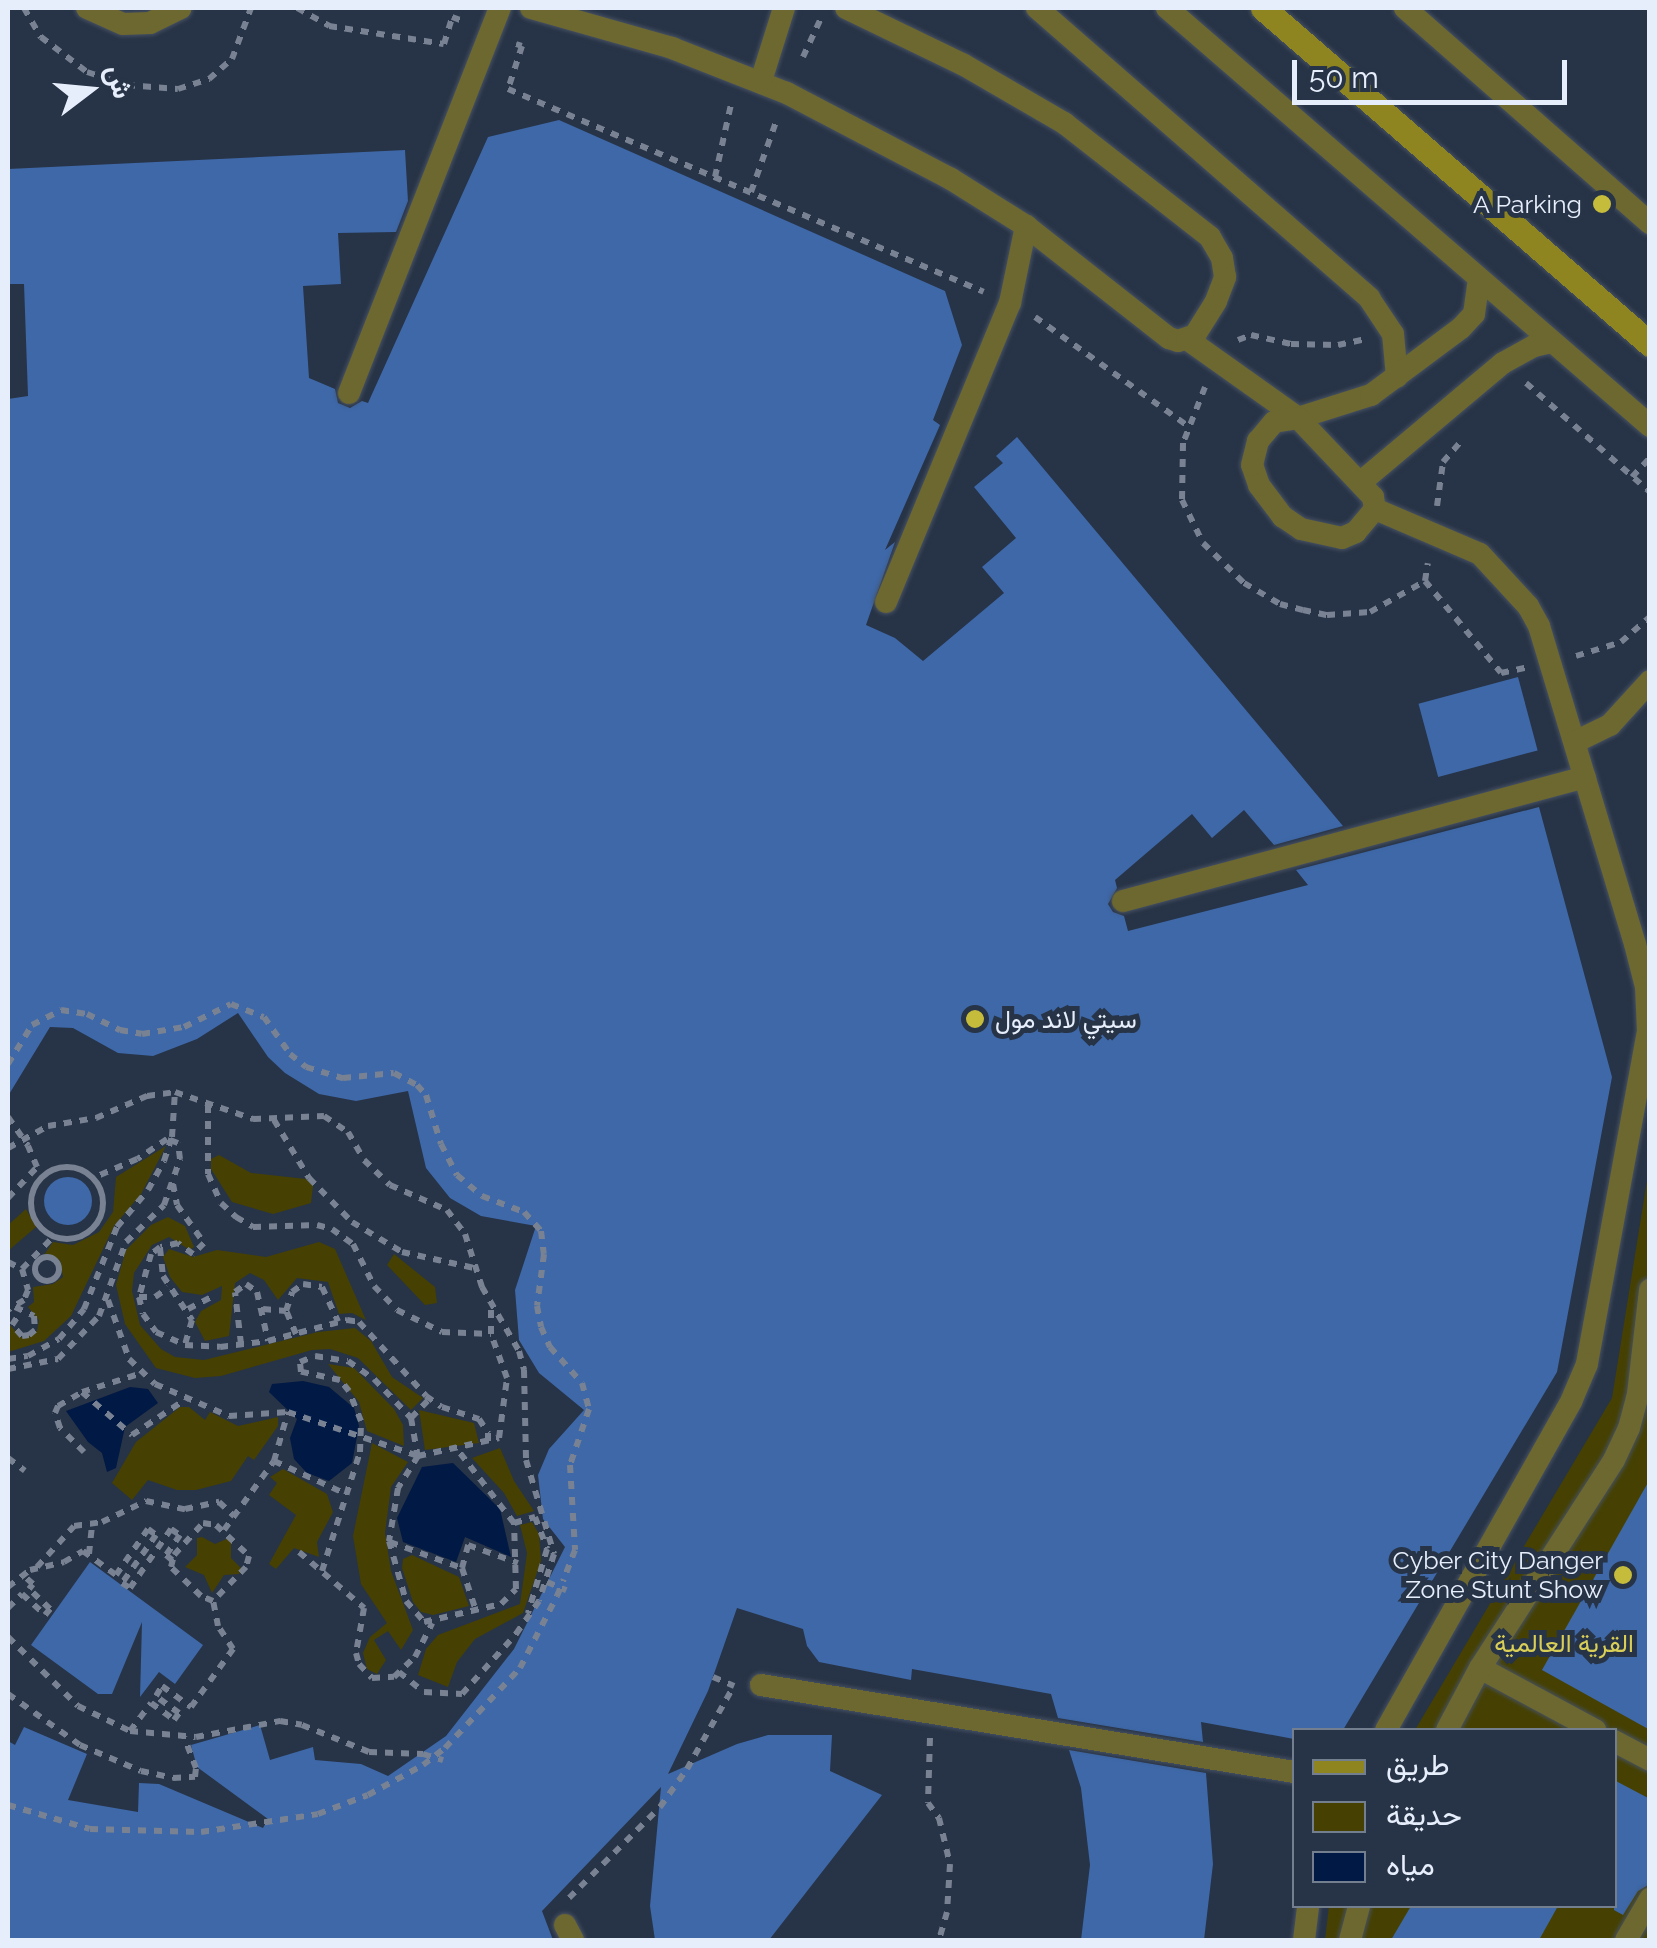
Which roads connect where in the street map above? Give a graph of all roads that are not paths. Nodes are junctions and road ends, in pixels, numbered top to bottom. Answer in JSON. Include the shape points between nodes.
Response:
{"nodes":[{"id":1,"x":87,"y":8,"type":"edge"},
{"id":2,"x":181,"y":8,"type":"edge"},
{"id":3,"x":500,"y":8,"type":"edge"},
{"id":4,"x":531,"y":8,"type":"edge"},
{"id":5,"x":784,"y":8,"type":"edge"},
{"id":6,"x":846,"y":8,"type":"edge"},
{"id":7,"x":1037,"y":8,"type":"edge"},
{"id":8,"x":1166,"y":8,"type":"edge"},
{"id":9,"x":1263,"y":8,"type":"edge"},
{"id":10,"x":1405,"y":8,"type":"edge"},
{"id":11,"x":761,"y":81,"type":"junction"},
{"id":12,"x":1650,"y":223,"type":"edge"},
{"id":13,"x":1026,"y":226,"type":"junction"},
{"id":14,"x":1479,"y":278,"type":"junction"},
{"id":15,"x":1187,"y":340,"type":"junction"},
{"id":16,"x":1552,"y":342,"type":"junction"},
{"id":17,"x":1650,"y":344,"type":"edge"},
{"id":18,"x":1397,"y":377,"type":"junction"},
{"id":19,"x":349,"y":393,"type":"dead end"},
{"id":20,"x":1298,"y":418,"type":"junction"},
{"id":21,"x":1650,"y":426,"type":"edge"},
{"id":22,"x":1361,"y":482,"type":"junction"},
{"id":23,"x":1375,"y":509,"type":"junction"},
{"id":24,"x":886,"y":602,"type":"dead end"},
{"id":25,"x":1650,"y":680,"type":"edge"},
{"id":26,"x":1575,"y":742,"type":"junction"},
{"id":27,"x":1585,"y":776,"type":"junction"},
{"id":28,"x":1123,"y":902,"type":"dead end"},
{"id":29,"x":1650,"y":1290,"type":"edge"},
{"id":30,"x":1480,"y":1668,"type":"junction"},
{"id":31,"x":761,"y":1685,"type":"dead end"},
{"id":32,"x":1387,"y":1728,"type":"edge"},
{"id":33,"x":1448,"y":1728,"type":"edge"},
{"id":34,"x":1591,"y":1728,"type":"edge"},
{"id":35,"x":1617,"y":1743,"type":"edge"},
{"id":36,"x":1650,"y":1760,"type":"edge"},
{"id":37,"x":1292,"y":1772,"type":"edge"},
{"id":38,"x":1650,"y":1899,"type":"edge"},
{"id":39,"x":1308,"y":1908,"type":"edge"},
{"id":40,"x":1358,"y":1908,"type":"edge"},
{"id":41,"x":1304,"y":1940,"type":"edge"},
{"id":42,"x":1350,"y":1940,"type":"edge"},
{"id":43,"x":1626,"y":1940,"type":"edge"}],
"edges":[{"from":1,"to":2,"type":"lane","via":[[123,24],[150,23]]},
{"from":3,"to":19,"type":"lane"},
{"from":4,"to":11,"type":"lane"},
{"from":5,"to":11,"type":"lane"},
{"from":6,"to":15,"type":"lane","via":[[1064,123],[1210,237],[1224,276],[1208,314]]},
{"from":7,"to":18,"type":"lane","via":[[1369,298],[1393,334]]},
{"from":8,"to":14,"type":"lane"},
{"from":9,"to":17,"type":"street"},
{"from":10,"to":12,"type":"lane"},
{"from":11,"to":13,"type":"lane"},
{"from":13,"to":15,"type":"lane","via":[[1169,338]]},
{"from":13,"to":24,"type":"lane","via":[[1010,303]]},
{"from":14,"to":16,"type":"lane"},
{"from":14,"to":18,"type":"lane","via":[[1474,314]]},
{"from":15,"to":20,"type":"lane"},
{"from":16,"to":21,"type":"lane"},
{"from":16,"to":22,"type":"lane","via":[[1502,363]]},
{"from":18,"to":20,"type":"lane","via":[[1355,402]]},
{"from":20,"to":22,"type":"lane"},
{"from":20,"to":23,"type":"lane","via":[[1274,422],[1253,453],[1255,475],[1270,502],[1302,529],[1332,538],[1356,532]]},
{"from":22,"to":23,"type":"lane"},
{"from":23,"to":26,"type":"lane","via":[[1460,542],[1514,586],[1539,626]]},
{"from":25,"to":26,"type":"lane","via":[[1610,725]]},
{"from":26,"to":27,"type":"lane"},
{"from":27,"to":28,"type":"lane"},
{"from":27,"to":32,"type":"lane","via":[[1636,944],[1648,1031],[1586,1364]]},
{"from":29,"to":30,"type":"lane","via":[[1638,1394],[1614,1460]]},
{"from":30,"to":33,"type":"lane"},
{"from":30,"to":34,"type":"lane"},
{"from":31,"to":37,"type":"lane"},
{"from":35,"to":36,"type":"lane"},
{"from":38,"to":43,"type":"lane"},
{"from":39,"to":41,"type":"lane"},
{"from":40,"to":42,"type":"lane"}]}
